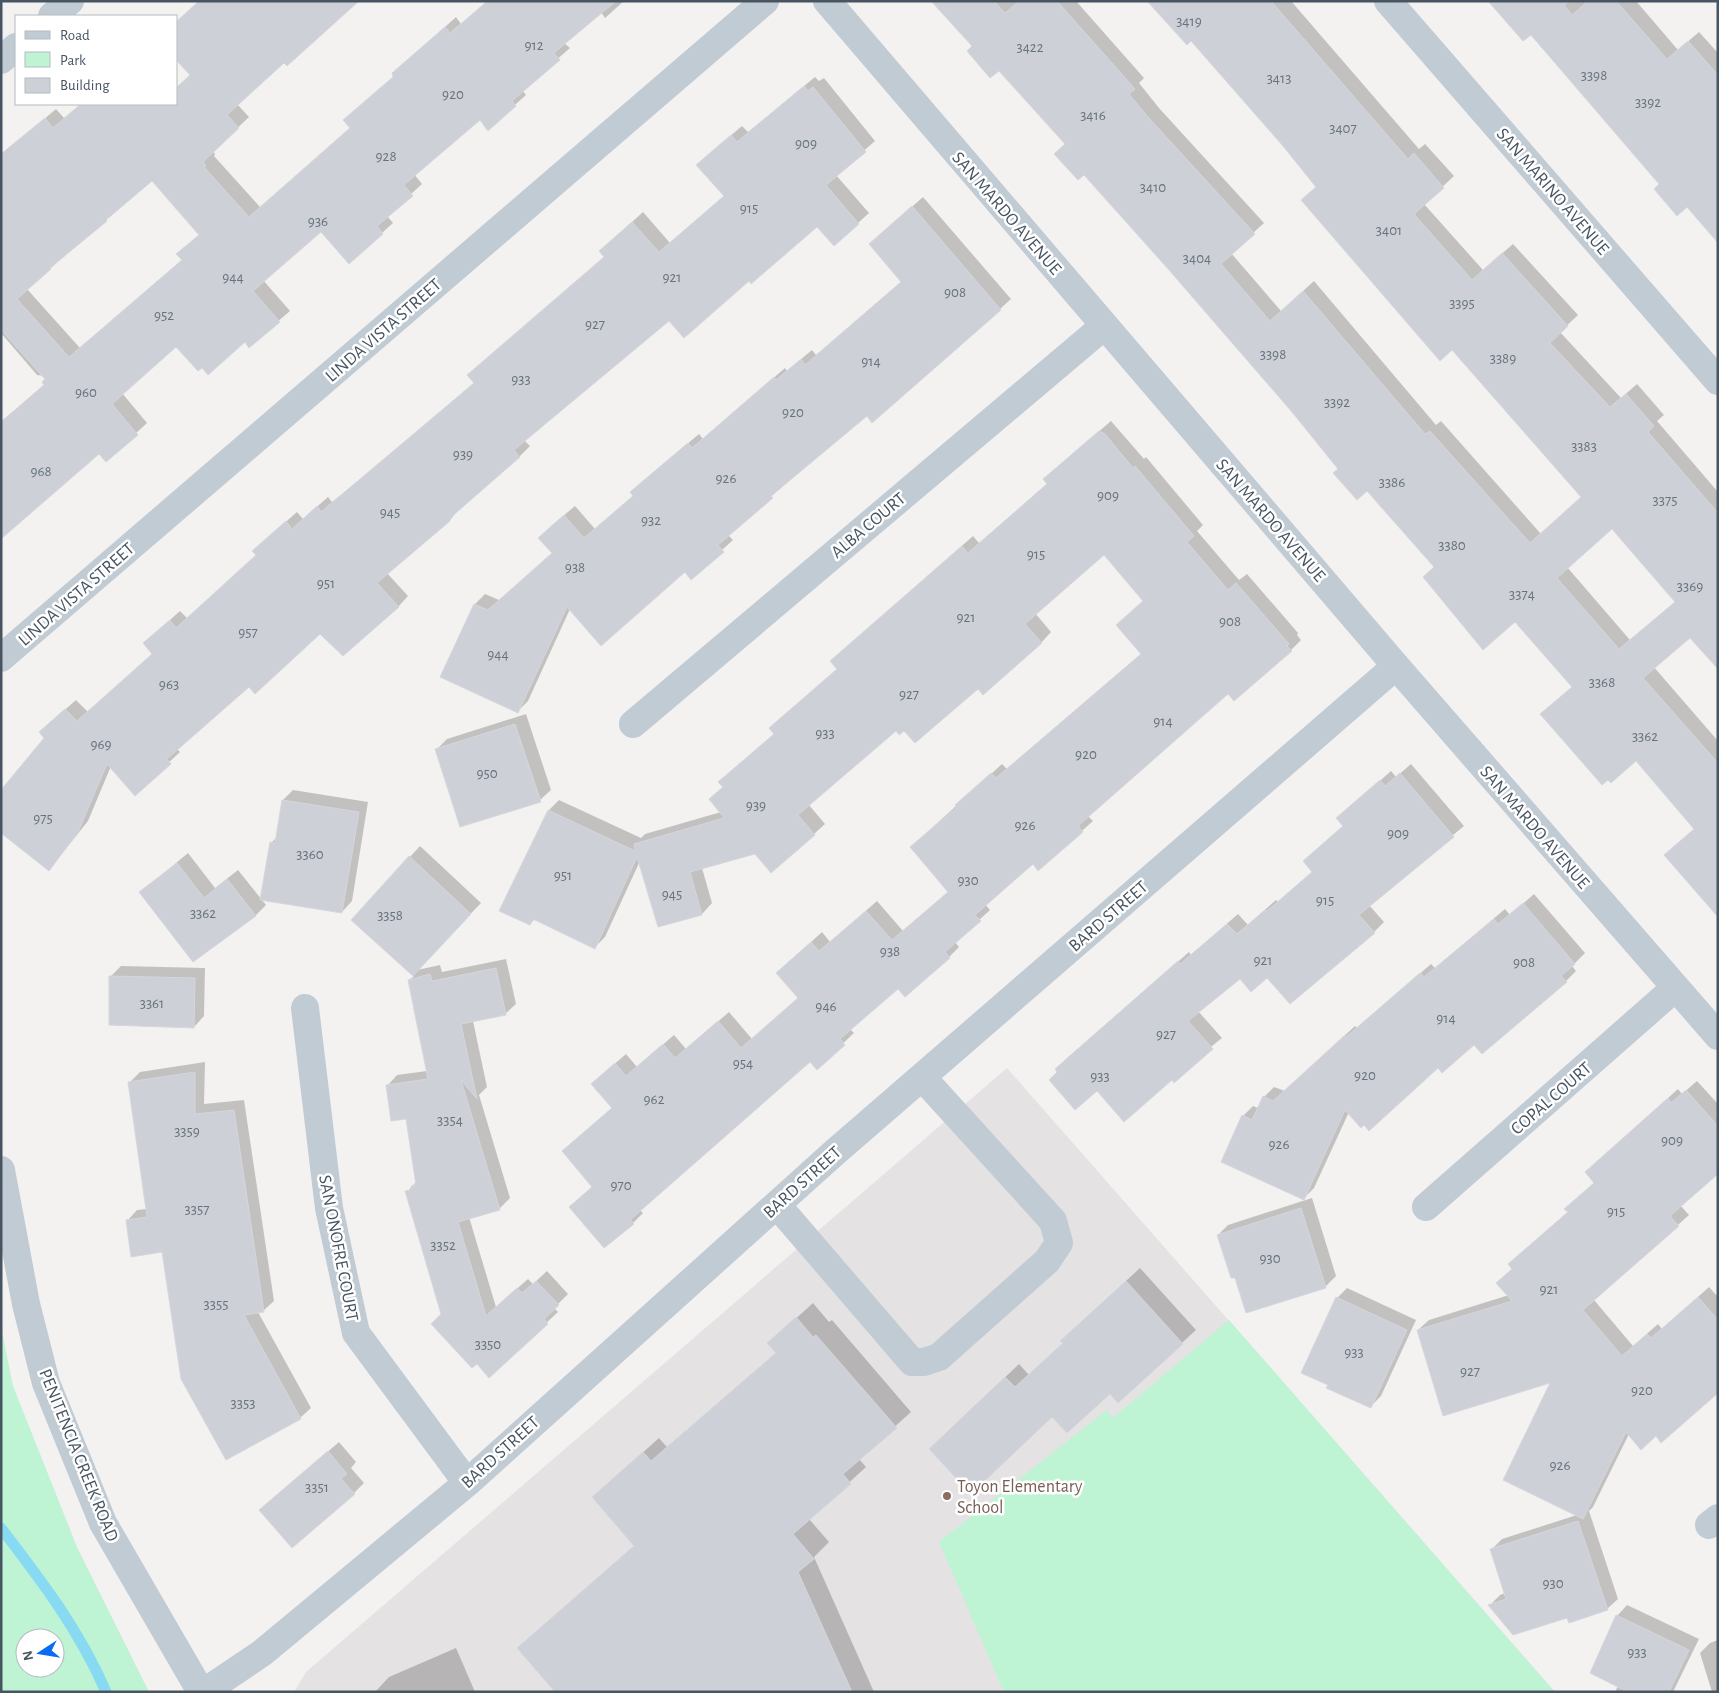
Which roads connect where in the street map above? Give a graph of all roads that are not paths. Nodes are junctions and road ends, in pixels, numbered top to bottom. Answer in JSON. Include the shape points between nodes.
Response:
{"nodes":[{"id":1,"x":70,"y":1,"type":"edge"},
{"id":2,"x":765,"y":1,"type":"edge"},
{"id":3,"x":827,"y":1,"type":"edge"},
{"id":4,"x":1388,"y":1,"type":"edge"},
{"id":5,"x":53,"y":15,"type":"edge"},
{"id":6,"x":15,"y":48,"type":"edge"},
{"id":7,"x":1,"y":60,"type":"edge"},
{"id":8,"x":1104,"y":326,"type":"junction"},
{"id":9,"x":1718,"y":381,"type":"edge"},
{"id":10,"x":1,"y":658,"type":"edge"},
{"id":11,"x":1396,"y":666,"type":"junction"},
{"id":12,"x":633,"y":724,"type":"dead end"},
{"id":13,"x":1675,"y":988,"type":"junction"},
{"id":14,"x":305,"y":1008,"type":"dead end"},
{"id":15,"x":1718,"y":1036,"type":"edge"},
{"id":16,"x":922,"y":1077,"type":"junction"},
{"id":17,"x":1,"y":1170,"type":"edge"},
{"id":18,"x":777,"y":1205,"type":"junction"},
{"id":19,"x":1426,"y":1207,"type":"dead end"},
{"id":20,"x":467,"y":1482,"type":"junction"},
{"id":21,"x":202,"y":1692,"type":"edge"}],
"edges":[{"from":1,"to":5,"type":"street"},
{"from":2,"to":10,"type":"street","name":"LINDA VISTA STREET"},
{"from":3,"to":8,"type":"street","name":"SAN MARDO AVENUE"},
{"from":4,"to":9,"type":"street","name":"SAN MARINO AVENUE"},
{"from":6,"to":7,"type":"street"},
{"from":8,"to":11,"type":"street","name":"SAN MARDO AVENUE"},
{"from":8,"to":12,"type":"street","name":"ALBA COURT"},
{"from":11,"to":13,"type":"street","name":"SAN MARDO AVENUE"},
{"from":11,"to":16,"type":"street","name":"BARD STREET"},
{"from":13,"to":15,"type":"street","name":"SAN MARDO AVENUE"},
{"from":13,"to":19,"type":"street","name":"COPAL COURT"},
{"from":14,"to":20,"type":"street","name":"SAN ONOFRE COURT","via":[[329,1208],[356,1333]]},
{"from":16,"to":18,"type":"street","name":"BARD STREET"},
{"from":16,"to":18,"type":"street","via":[[1053,1221],[1059,1242],[1047,1261],[939,1357],[912,1362]]},
{"from":17,"to":21,"type":"street","name":"PENITENCIA CREEK ROAD","via":[[26,1304],[46,1383],[103,1523]]},
{"from":18,"to":20,"type":"street","name":"BARD STREET"},
{"from":20,"to":21,"type":"street","name":"BARD STREET","via":[[258,1657]]}]}
